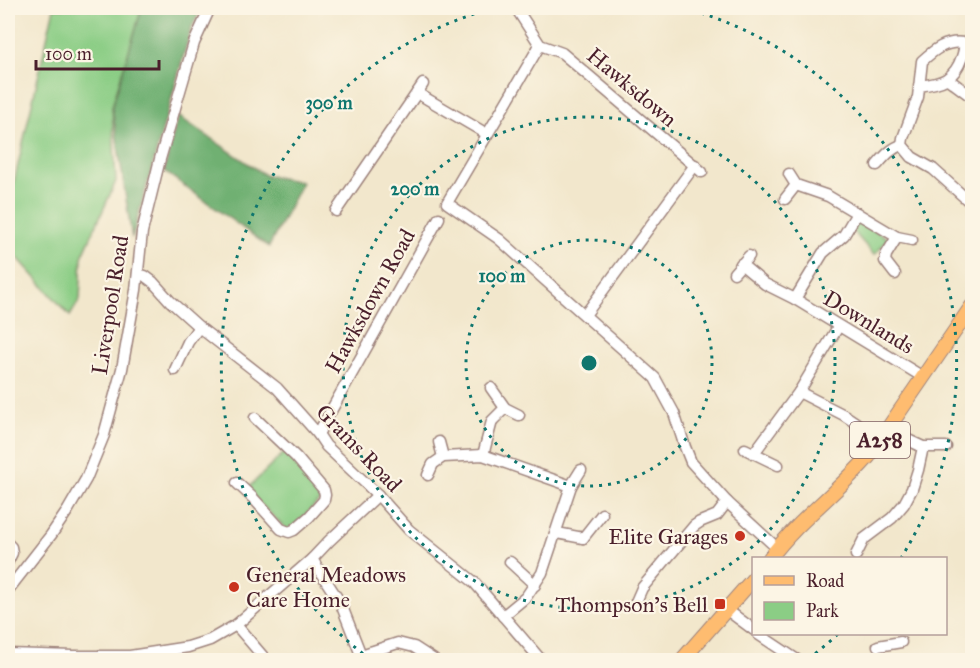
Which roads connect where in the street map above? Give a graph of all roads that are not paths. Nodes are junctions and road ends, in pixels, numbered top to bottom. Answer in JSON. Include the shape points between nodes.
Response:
{"nodes":[{"id":1,"x":210,"y":8,"type":"edge"},
{"id":2,"x":516,"y":8,"type":"edge"},
{"id":3,"x":968,"y":40,"type":"edge"},
{"id":4,"x":540,"y":45,"type":"junction"},
{"id":5,"x":948,"y":79,"type":"junction"},
{"id":6,"x":919,"y":86,"type":"junction"},
{"id":7,"x":972,"y":97,"type":"edge"},
{"id":8,"x":488,"y":134,"type":"junction"},
{"id":9,"x":902,"y":145,"type":"junction"},
{"id":10,"x":877,"y":165,"type":"dead end"},
{"id":11,"x":789,"y":174,"type":"dead end"},
{"id":12,"x":796,"y":185,"type":"junction"},
{"id":13,"x":785,"y":199,"type":"dead end"},
{"id":14,"x":972,"y":204,"type":"edge"},
{"id":15,"x":336,"y":211,"type":"dead end"},
{"id":16,"x":857,"y":213,"type":"junction"},
{"id":17,"x":439,"y":218,"type":"dead end"},
{"id":18,"x":897,"y":237,"type":"junction"},
{"id":19,"x":912,"y":240,"type":"dead end"},
{"id":20,"x":749,"y":255,"type":"dead end"},
{"id":21,"x":138,"y":274,"type":"junction"},
{"id":22,"x":895,"y":274,"type":"dead end"},
{"id":23,"x":795,"y":299,"type":"junction"},
{"id":24,"x":972,"y":306,"type":"edge"},
{"id":25,"x":585,"y":315,"type":"junction"},
{"id":26,"x":199,"y":327,"type":"junction"},
{"id":27,"x":838,"y":327,"type":"junction"},
{"id":28,"x":175,"y":370,"type":"dead end"},
{"id":29,"x":923,"y":377,"type":"junction"},
{"id":30,"x":491,"y":388,"type":"dead end"},
{"id":31,"x":799,"y":392,"type":"junction"},
{"id":32,"x":505,"y":408,"type":"junction"},
{"id":33,"x":519,"y":415,"type":"dead end"},
{"id":34,"x":255,"y":418,"type":"dead end"},
{"id":35,"x":856,"y":423,"type":"dead end"},
{"id":36,"x":889,"y":429,"type":"junction"},
{"id":37,"x":318,"y":434,"type":"junction"},
{"id":38,"x":439,"y":442,"type":"dead end"},
{"id":39,"x":923,"y":447,"type":"junction"},
{"id":40,"x":946,"y":447,"type":"dead end"},
{"id":41,"x":483,"y":454,"type":"junction"},
{"id":42,"x":443,"y":457,"type":"junction"},
{"id":43,"x":778,"y":465,"type":"dead end"},
{"id":44,"x":581,"y":470,"type":"dead end"},
{"id":45,"x":428,"y":475,"type":"dead end"},
{"id":46,"x":237,"y":483,"type":"dead end"},
{"id":47,"x":572,"y":486,"type":"junction"},
{"id":48,"x":378,"y":495,"type":"junction"},
{"id":49,"x":727,"y":502,"type":"junction"},
{"id":50,"x":602,"y":514,"type":"dead end"},
{"id":51,"x":557,"y":533,"type":"junction"},
{"id":52,"x":583,"y":538,"type":"junction"},
{"id":53,"x":8,"y":544,"type":"edge"},
{"id":54,"x":588,"y":549,"type":"dead end"},
{"id":55,"x":774,"y":553,"type":"edge"},
{"id":56,"x":855,"y":555,"type":"dead end"},
{"id":57,"x":312,"y":559,"type":"junction"},
{"id":58,"x":8,"y":561,"type":"edge"},
{"id":59,"x":510,"y":562,"type":"dead end"},
{"id":60,"x":752,"y":579,"type":"edge"},
{"id":61,"x":535,"y":585,"type":"junction"},
{"id":62,"x":8,"y":590,"type":"edge"},
{"id":63,"x":635,"y":604,"type":"dead end"},
{"id":64,"x":727,"y":610,"type":"junction"},
{"id":65,"x":503,"y":616,"type":"junction"},
{"id":66,"x":236,"y":625,"type":"junction"},
{"id":67,"x":752,"y":629,"type":"edge"},
{"id":68,"x":761,"y":635,"type":"edge"},
{"id":69,"x":885,"y":641,"type":"edge"},
{"id":70,"x":901,"y":642,"type":"dead end"},
{"id":71,"x":8,"y":654,"type":"edge"},
{"id":72,"x":361,"y":658,"type":"edge"},
{"id":73,"x":266,"y":660,"type":"edge"},
{"id":74,"x":434,"y":660,"type":"edge"},
{"id":75,"x":541,"y":660,"type":"edge"},
{"id":76,"x":682,"y":660,"type":"edge"},
{"id":77,"x":797,"y":660,"type":"edge"}],
"edges":[{"from":1,"to":21,"type":"street","name":"Liverpool Road","via":[[194,44],[160,159],[142,232]]},
{"from":2,"to":4,"type":"street"},
{"from":3,"to":5,"type":"street","via":[[954,75]]},
{"from":3,"to":6,"type":"street","via":[[937,47],[922,61]]},
{"from":4,"to":8,"type":"street"},
{"from":4,"to":25,"type":"street","name":"Hawksdown","via":[[561,53],[699,169]]},
{"from":5,"to":6,"type":"street"},
{"from":5,"to":7,"type":"street"},
{"from":6,"to":9,"type":"street"},
{"from":8,"to":15,"type":"street","via":[[420,89]]},
{"from":8,"to":25,"type":"street","via":[[447,203],[499,239]]},
{"from":9,"to":10,"type":"street","via":[[887,153]]},
{"from":9,"to":14,"type":"street"},
{"from":11,"to":12,"type":"street"},
{"from":12,"to":13,"type":"street"},
{"from":12,"to":16,"type":"street","via":[[828,196]]},
{"from":16,"to":18,"type":"street"},
{"from":16,"to":23,"type":"street","via":[[844,235],[823,253]]},
{"from":17,"to":37,"type":"street","name":"Hawksdown Road"},
{"from":18,"to":19,"type":"street"},
{"from":18,"to":22,"type":"street","via":[[885,261]]},
{"from":20,"to":23,"type":"street","name":"Downlands","via":[[737,269]]},
{"from":21,"to":26,"type":"street","name":"Grams Road","via":[[153,282]]},
{"from":21,"to":62,"type":"street","name":"Liverpool Road","via":[[122,369],[87,479],[51,535]]},
{"from":23,"to":27,"type":"street","name":"Downlands"},
{"from":24,"to":29,"type":"main road","number":"A258"},
{"from":25,"to":49,"type":"street","via":[[655,378],[674,413],[691,462]]},
{"from":26,"to":28,"type":"street","via":[[188,342],[186,357]]},
{"from":26,"to":37,"type":"street","name":"Grams Road","via":[[277,388]]},
{"from":27,"to":29,"type":"street","name":"Downlands"},
{"from":27,"to":31,"type":"street"},
{"from":29,"to":36,"type":"main road","number":"A258"},
{"from":30,"to":32,"type":"street"},
{"from":31,"to":35,"type":"street","via":[[847,411]]},
{"from":31,"to":43,"type":"street","via":[[749,451]]},
{"from":32,"to":33,"type":"street"},
{"from":32,"to":41,"type":"street","via":[[492,421]]},
{"from":34,"to":46,"type":"street","via":[[324,490],[324,501],[289,532],[281,529]]},
{"from":36,"to":39,"type":"street"},
{"from":36,"to":55,"type":"main road","number":"A258","via":[[852,475]]},
{"from":37,"to":48,"type":"street","name":"Grams Road"},
{"from":38,"to":42,"type":"street"},
{"from":39,"to":40,"type":"street"},
{"from":39,"to":56,"type":"street","via":[[904,504],[864,539]]},
{"from":41,"to":42,"type":"street"},
{"from":41,"to":47,"type":"street"},
{"from":42,"to":45,"type":"street"},
{"from":44,"to":47,"type":"street"},
{"from":47,"to":51,"type":"street"},
{"from":48,"to":57,"type":"street"},
{"from":48,"to":65,"type":"street","name":"Grams Road","via":[[409,530],[474,582]]},
{"from":49,"to":55,"type":"street"},
{"from":49,"to":63,"type":"street","via":[[717,515],[694,526],[642,588]]},
{"from":50,"to":52,"type":"street"},
{"from":51,"to":52,"type":"street"},
{"from":51,"to":61,"type":"street"},
{"from":52,"to":54,"type":"street"},
{"from":53,"to":58,"type":"street","via":[[12,553]]},
{"from":57,"to":66,"type":"street"},
{"from":57,"to":72,"type":"street","via":[[341,604]]},
{"from":59,"to":61,"type":"street"},
{"from":60,"to":64,"type":"main road"},
{"from":61,"to":65,"type":"street"},
{"from":64,"to":67,"type":"street"},
{"from":64,"to":76,"type":"main road"},
{"from":65,"to":75,"type":"street","name":"Grams Road"},
{"from":66,"to":71,"type":"street","via":[[188,647],[130,656]]},
{"from":66,"to":73,"type":"street"},
{"from":68,"to":77,"type":"street"},
{"from":69,"to":70,"type":"street"},
{"from":72,"to":74,"type":"street","via":[[398,643],[414,647]]}]}
